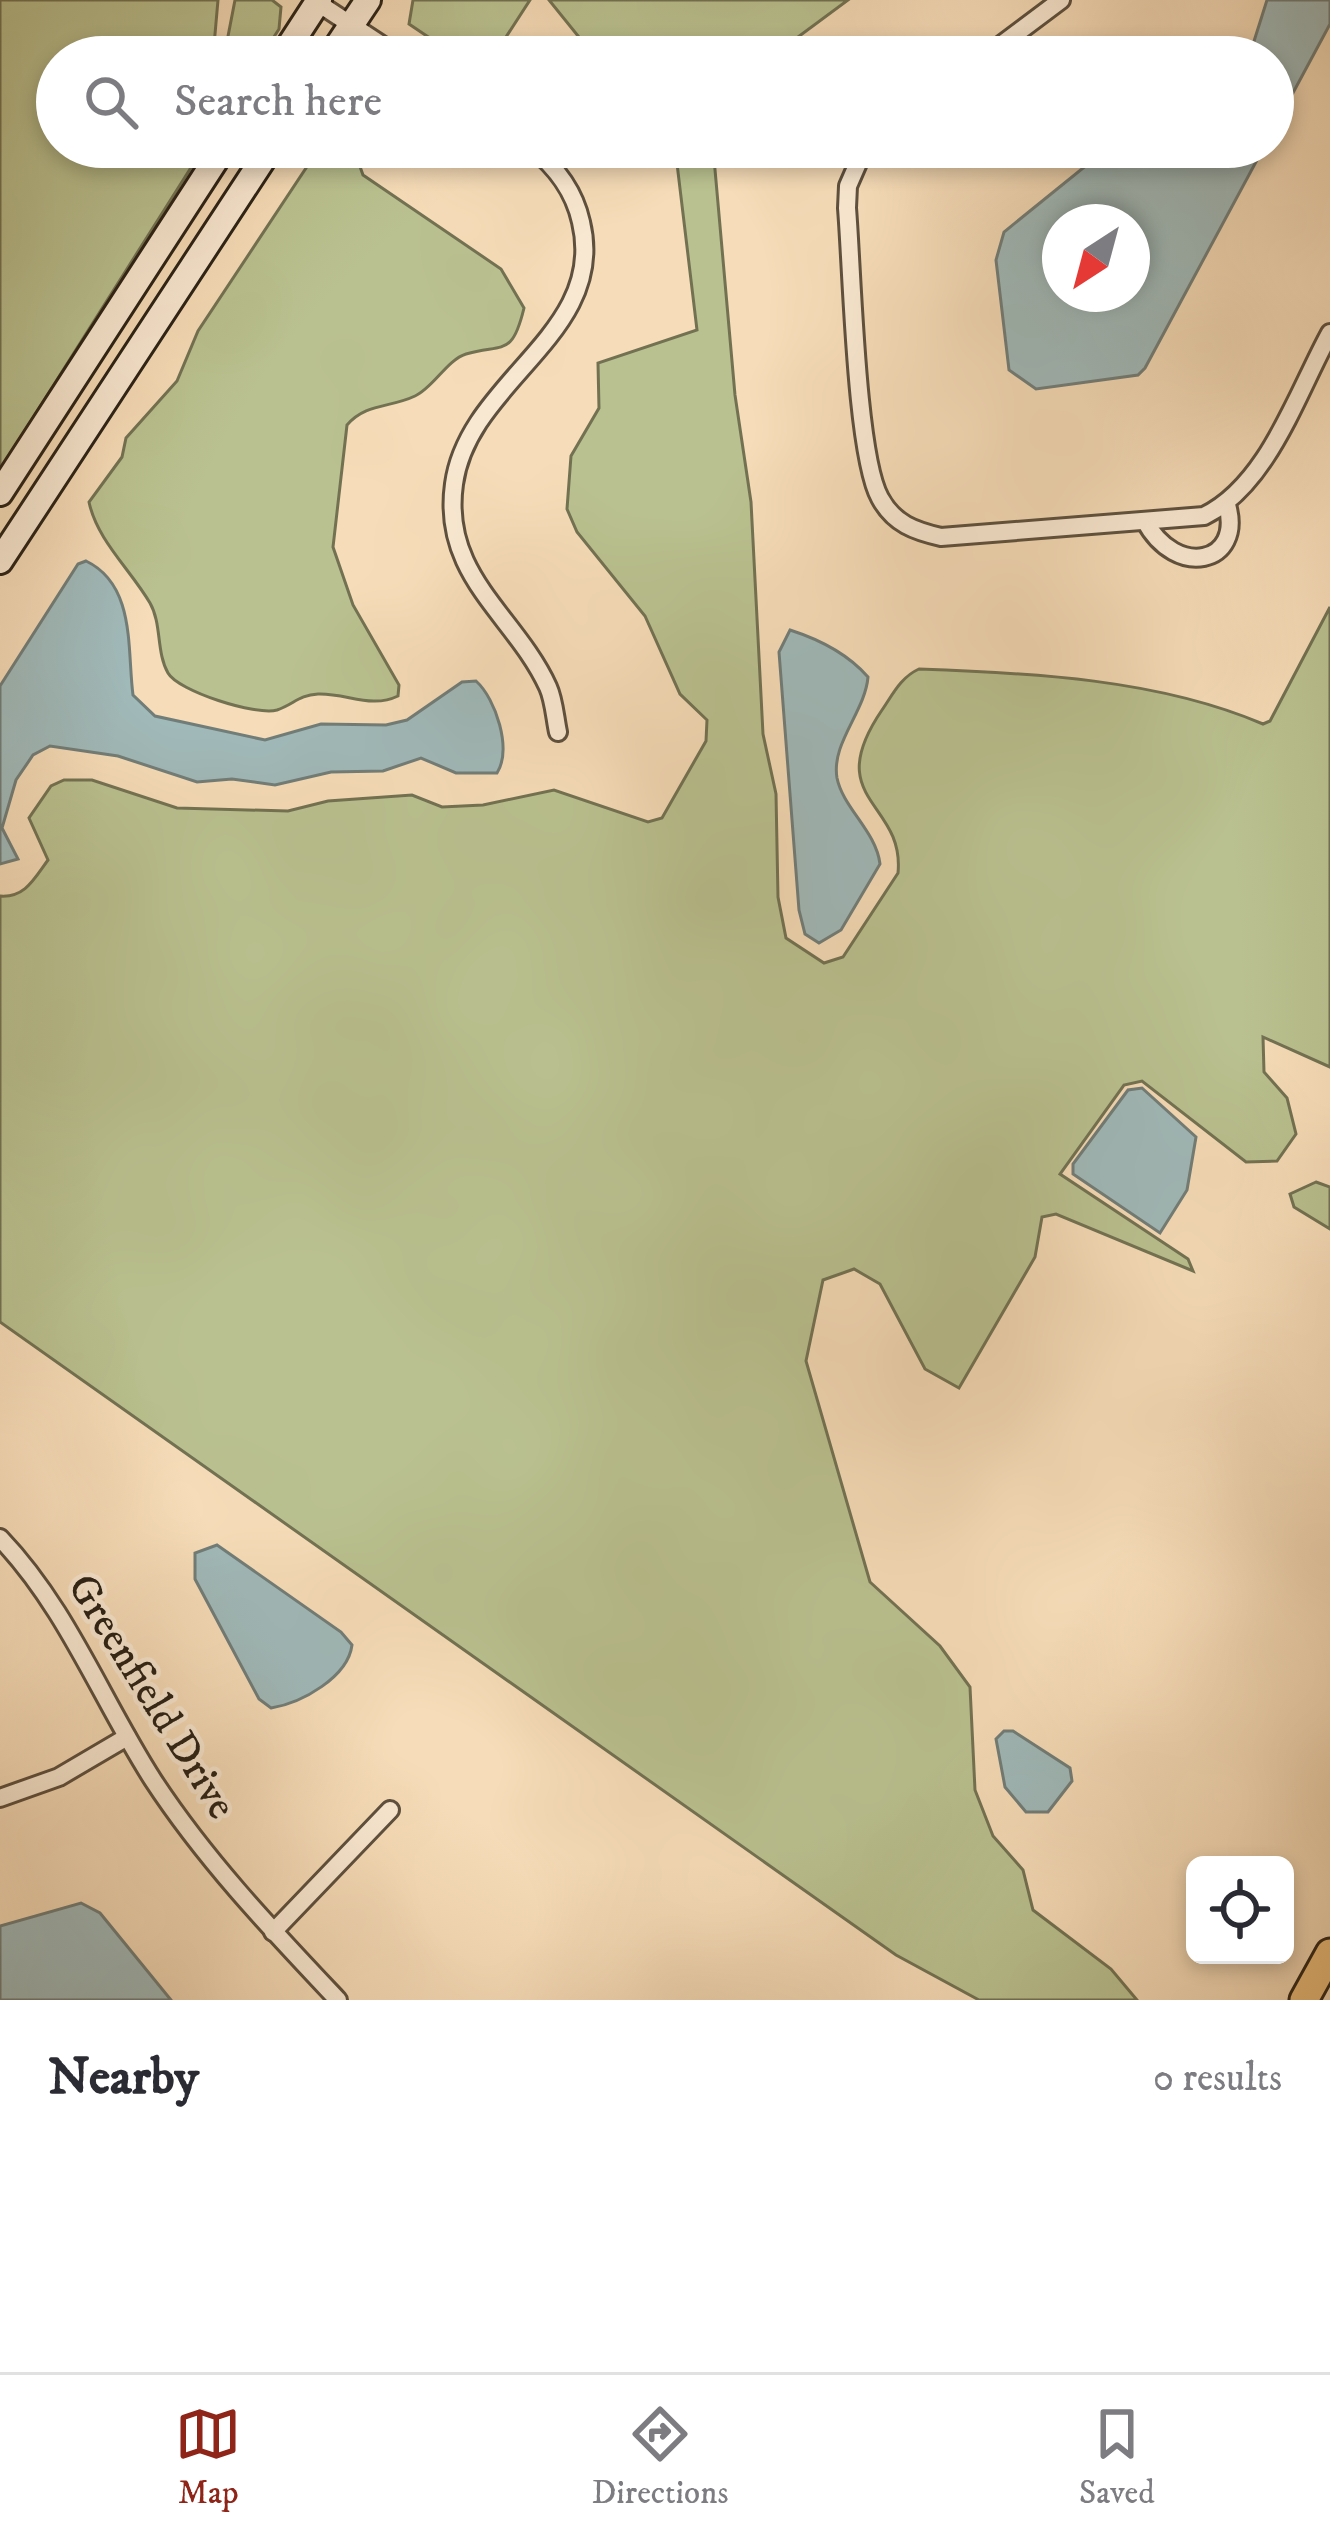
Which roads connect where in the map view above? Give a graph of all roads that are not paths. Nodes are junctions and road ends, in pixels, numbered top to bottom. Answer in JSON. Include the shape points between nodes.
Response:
{"nodes":[{"id":1,"x":368,"y":0,"type":"edge"},
{"id":2,"x":1061,"y":0,"type":"edge"},
{"id":3,"x":319,"y":1,"type":"edge"},
{"id":4,"x":351,"y":25,"type":"junction"},
{"id":5,"x":296,"y":36,"type":"edge"},
{"id":6,"x":344,"y":36,"type":"edge"},
{"id":7,"x":368,"y":36,"type":"edge"},
{"id":8,"x":1013,"y":36,"type":"edge"},
{"id":9,"x":210,"y":168,"type":"edge"},
{"id":10,"x":258,"y":168,"type":"edge"},
{"id":11,"x":549,"y":168,"type":"edge"},
{"id":12,"x":856,"y":168,"type":"edge"},
{"id":13,"x":1330,"y":333,"type":"edge"},
{"id":14,"x":0,"y":493,"type":"edge"},
{"id":15,"x":1227,"y":506,"type":"junction"},
{"id":16,"x":1145,"y":521,"type":"junction"},
{"id":17,"x":0,"y":561,"type":"edge"},
{"id":18,"x":558,"y":732,"type":"dead end"},
{"id":19,"x":0,"y":1538,"type":"edge"},
{"id":20,"x":127,"y":1737,"type":"junction"},
{"id":21,"x":0,"y":1798,"type":"edge"},
{"id":22,"x":390,"y":1810,"type":"dead end"},
{"id":23,"x":273,"y":1932,"type":"junction"},
{"id":24,"x":1330,"y":1953,"type":"edge"},
{"id":25,"x":338,"y":2000,"type":"edge"},
{"id":26,"x":1304,"y":2000,"type":"edge"}],
"edges":[{"from":1,"to":4,"type":"main road"},
{"from":2,"to":8,"type":"street"},
{"from":3,"to":4,"type":"street"},
{"from":3,"to":5,"type":"main road"},
{"from":4,"to":6,"type":"main road"},
{"from":4,"to":7,"type":"street"},
{"from":9,"to":14,"type":"main road"},
{"from":10,"to":17,"type":"main road"},
{"from":11,"to":18,"type":"street","via":[[575,199],[584,274],[547,341],[486,404],[454,485],[457,541],[480,595],[549,688]]},
{"from":12,"to":16,"type":"street","via":[[847,208],[870,474],[888,509],[941,538]]},
{"from":13,"to":15,"type":"street","via":[[1252,478]]},
{"from":15,"to":16,"type":"street"},
{"from":15,"to":16,"type":"street","via":[[1227,538],[1210,555],[1186,560],[1167,552]]},
{"from":19,"to":20,"type":"street","name":"Greenfield Drive","via":[[68,1626]]},
{"from":20,"to":21,"type":"street","via":[[59,1777]]},
{"from":20,"to":23,"type":"street","name":"Greenfield Drive","via":[[193,1836]]},
{"from":22,"to":23,"type":"street"},
{"from":23,"to":25,"type":"street","name":"Greenfield Drive"},
{"from":24,"to":26,"type":"main road"}]}
